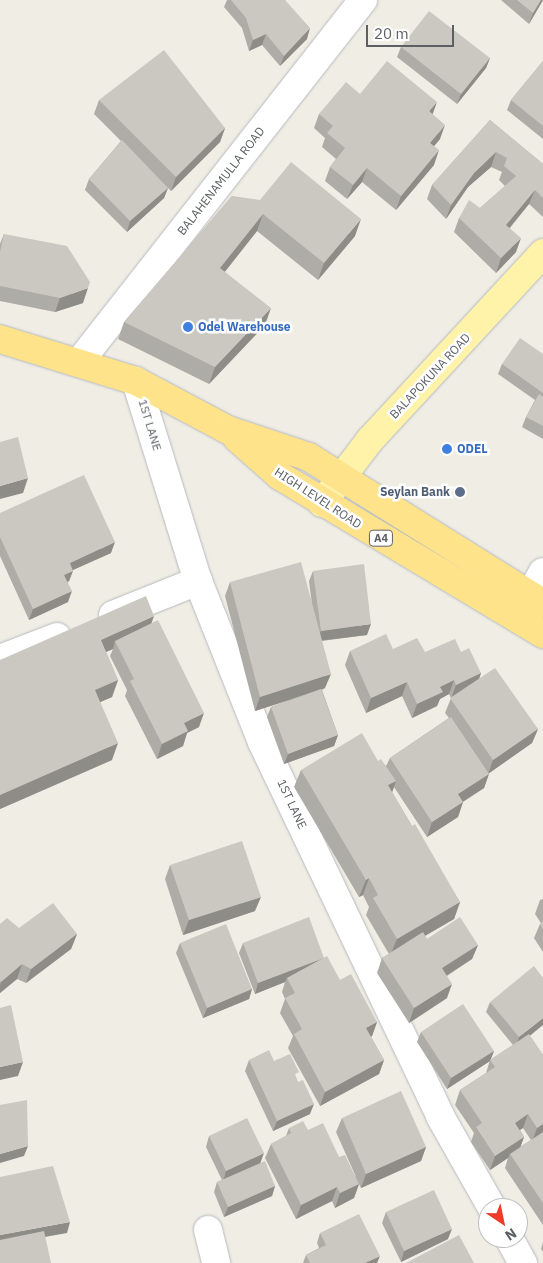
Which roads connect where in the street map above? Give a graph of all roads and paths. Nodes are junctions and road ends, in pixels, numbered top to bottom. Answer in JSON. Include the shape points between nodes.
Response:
{"nodes":[{"id":1,"x":363,"y":0,"type":"edge"},
{"id":2,"x":543,"y":253,"type":"edge"},
{"id":3,"x":0,"y":338,"type":"edge"},
{"id":4,"x":80,"y":361,"type":"junction"},
{"id":5,"x":136,"y":382,"type":"junction"},
{"id":6,"x":228,"y":430,"type":"junction"},
{"id":7,"x":342,"y":477,"type":"junction"},
{"id":8,"x":322,"y":503,"type":"junction"},
{"id":9,"x":198,"y":581,"type":"junction"},
{"id":10,"x":539,"y":590,"type":"edge"},
{"id":11,"x":543,"y":634,"type":"edge"},
{"id":12,"x":0,"y":659,"type":"edge"},
{"id":13,"x":486,"y":1198,"type":"edge"},
{"id":14,"x":208,"y":1230,"type":"dead end"},
{"id":15,"x":514,"y":1248,"type":"edge"},
{"id":16,"x":216,"y":1263,"type":"edge"},
{"id":17,"x":523,"y":1263,"type":"edge"}],
"edges":[{"from":1,"to":4,"type":"street","name":"BALAHENAMULLA ROAD"},
{"from":2,"to":7,"type":"main road","name":"BALAPOKUNA ROAD","via":[[370,440]]},
{"from":3,"to":4,"type":"highway","name":"HIGH LEVEL ROAD","number":"A4"},
{"from":4,"to":5,"type":"highway","name":"HIGH LEVEL ROAD","number":"A4"},
{"from":5,"to":6,"type":"highway","name":"HIGH LEVEL ROAD","number":"A4"},
{"from":5,"to":9,"type":"street","name":"1ST LANE"},
{"from":6,"to":7,"type":"highway","name":"HIGH LEVEL ROAD","number":"A4","via":[[308,457]]},
{"from":6,"to":8,"type":"highway","name":"HIGH LEVEL ROAD","number":"A4","via":[[280,476]]},
{"from":7,"to":8,"type":"main road","name":"BALAPOKUNA ROAD"},
{"from":7,"to":10,"type":"highway","name":"HIGH LEVEL ROAD","number":"A4"},
{"from":8,"to":11,"type":"highway","name":"HIGH LEVEL ROAD","number":"A4"},
{"from":9,"to":12,"type":"street"},
{"from":9,"to":13,"type":"street","name":"1ST LANE","via":[[262,742],[440,1116]]},
{"from":14,"to":16,"type":"street"},
{"from":15,"to":17,"type":"street"}]}
